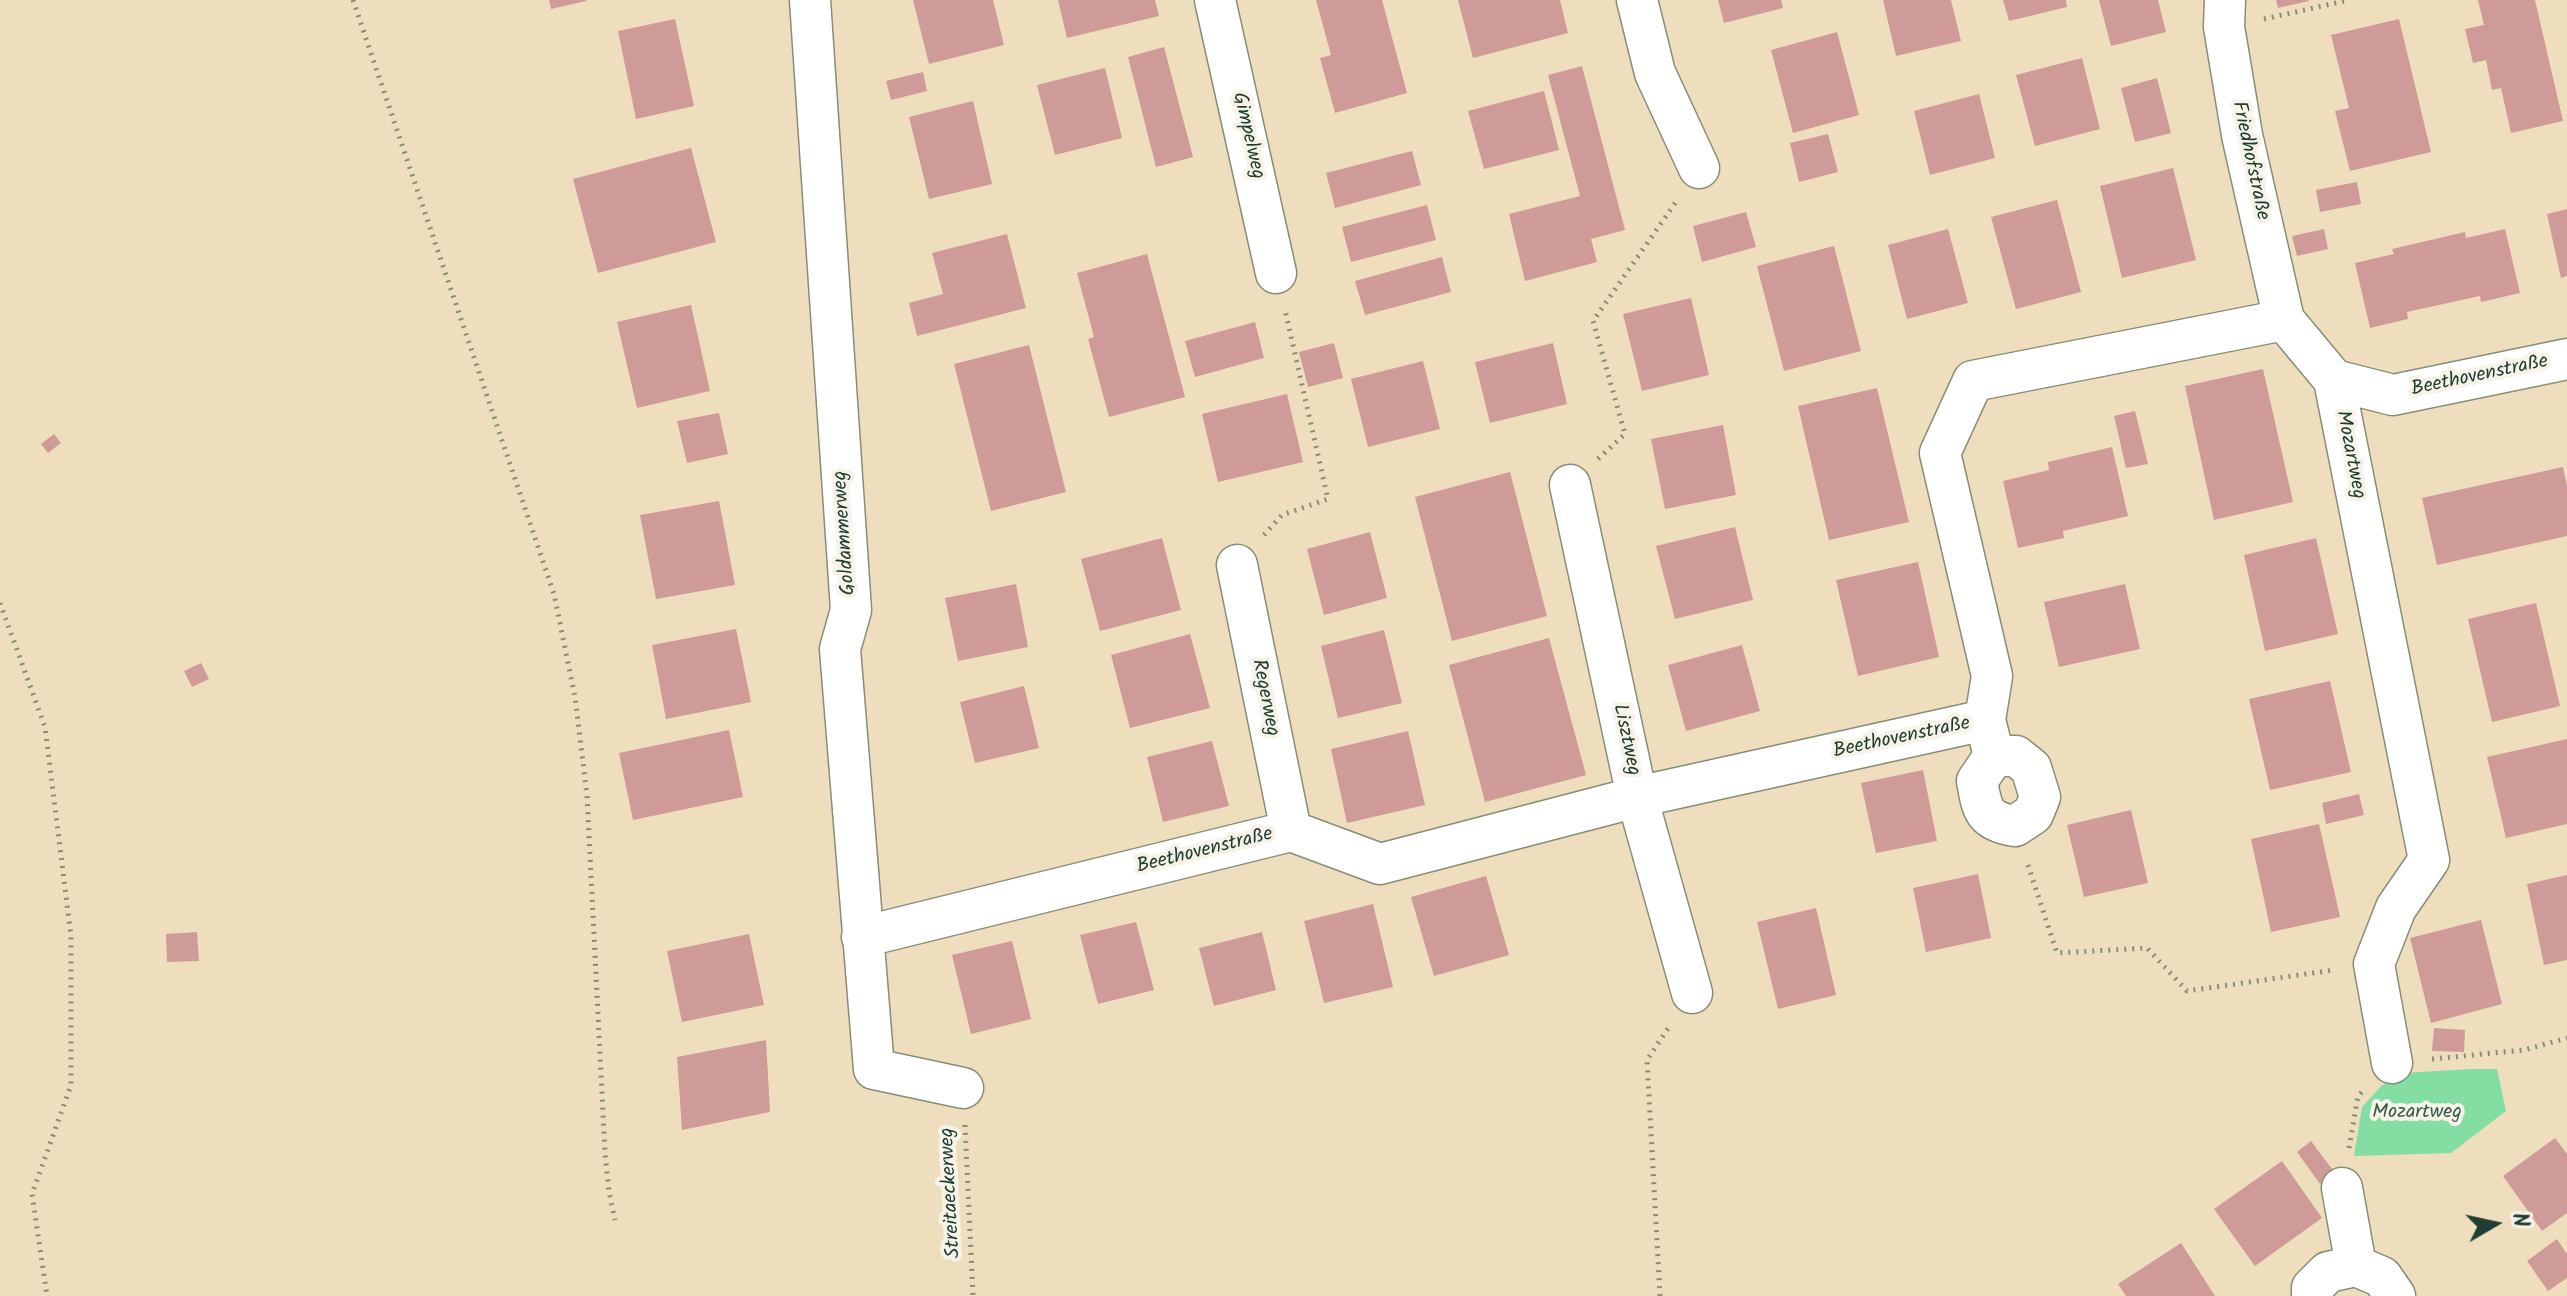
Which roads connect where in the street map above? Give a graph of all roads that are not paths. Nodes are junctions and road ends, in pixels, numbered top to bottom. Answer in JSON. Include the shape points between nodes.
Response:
{"nodes":[{"id":1,"x":810,"y":0,"type":"edge"},
{"id":2,"x":1215,"y":0,"type":"edge"},
{"id":3,"x":1637,"y":0,"type":"edge"},
{"id":4,"x":2224,"y":14,"type":"edge"},
{"id":5,"x":1699,"y":168,"type":"road end"},
{"id":6,"x":1276,"y":273,"type":"road end"},
{"id":7,"x":2284,"y":320,"type":"junction"},
{"id":8,"x":2567,"y":359,"type":"edge"},
{"id":9,"x":2334,"y":380,"type":"junction"},
{"id":10,"x":1570,"y":485,"type":"road end"},
{"id":11,"x":1237,"y":565,"type":"road end"},
{"id":12,"x":1989,"y":738,"type":"junction"},
{"id":13,"x":1637,"y":797,"type":"junction"},
{"id":14,"x":2015,"y":826,"type":"road end"},
{"id":15,"x":1291,"y":831,"type":"junction"},
{"id":16,"x":862,"y":937,"type":"junction"},
{"id":17,"x":1692,"y":993,"type":"road end"},
{"id":18,"x":2392,"y":1063,"type":"dead end"},
{"id":19,"x":963,"y":1088,"type":"road end"},
{"id":20,"x":2342,"y":1188,"type":"dead end"},
{"id":21,"x":2356,"y":1266,"type":"junction"},
{"id":22,"x":2312,"y":1296,"type":"edge"},
{"id":23,"x":2395,"y":1296,"type":"edge"}],
"edges":[{"from":1,"to":16,"type":"street","name":"Goldammerweg","via":[[851,610],[840,649]]},
{"from":2,"to":6,"type":"street","name":"Gimpelweg"},
{"from":3,"to":5,"type":"street","via":[[1655,73]]},
{"from":4,"to":7,"type":"street","name":"Friedhofstraße","via":[[2242,135]]},
{"from":7,"to":9,"type":"street"},
{"from":7,"to":12,"type":"street","name":"Beethovenstraße","via":[[1973,381],[1940,453],[1992,676]]},
{"from":8,"to":9,"type":"street","name":"Beethovenstraße","via":[[2393,395]]},
{"from":9,"to":18,"type":"street","name":"Mozartweg","via":[[2429,860],[2396,908],[2374,964]]},
{"from":10,"to":13,"type":"street","name":"Lisztweg"},
{"from":11,"to":15,"type":"street","name":"Regerweg"},
{"from":12,"to":13,"type":"street","name":"Beethovenstraße"},
{"from":12,"to":14,"type":"street","via":[[1977,781],[1982,808],[1996,823]]},
{"from":13,"to":15,"type":"street","name":"Beethovenstraße","via":[[1380,864]]},
{"from":13,"to":17,"type":"street","name":"Lisztweg"},
{"from":15,"to":16,"type":"street","name":"Beethovenstraße"},
{"from":16,"to":19,"type":"street","name":"Goldammerweg","via":[[874,1069]]},
{"from":20,"to":21,"type":"street"},
{"from":21,"to":22,"type":"street","via":[[2328,1272],[2312,1288]]},
{"from":21,"to":23,"type":"street","via":[[2382,1277]]}]}
